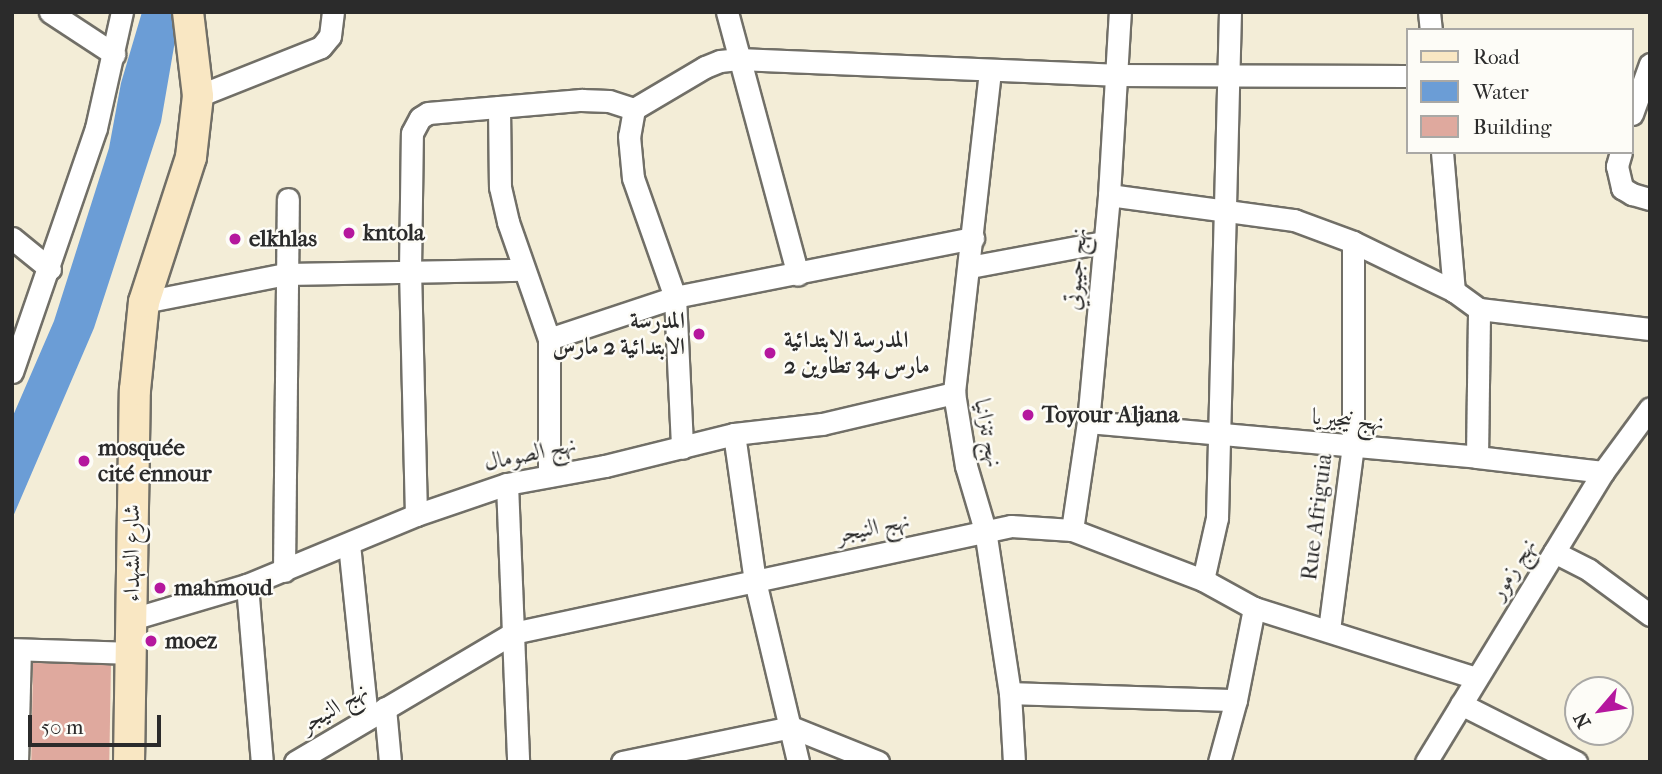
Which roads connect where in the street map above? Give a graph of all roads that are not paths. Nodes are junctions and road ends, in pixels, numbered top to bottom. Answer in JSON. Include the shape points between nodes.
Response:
{"nodes":[{"id":1,"x":50,"y":12,"type":"edge"},
{"id":2,"x":122,"y":12,"type":"edge"},
{"id":3,"x":188,"y":12,"type":"edge"},
{"id":4,"x":333,"y":12,"type":"edge"},
{"id":5,"x":727,"y":12,"type":"edge"},
{"id":6,"x":1119,"y":12,"type":"edge"},
{"id":7,"x":1230,"y":12,"type":"edge"},
{"id":8,"x":114,"y":54,"type":"junction"},
{"id":9,"x":738,"y":59,"type":"junction"},
{"id":10,"x":1650,"y":64,"type":"edge"},
{"id":11,"x":990,"y":71,"type":"junction"},
{"id":12,"x":1115,"y":75,"type":"junction"},
{"id":13,"x":1226,"y":76,"type":"junction"},
{"id":14,"x":1406,"y":76,"type":"edge"},
{"id":15,"x":198,"y":96,"type":"junction"},
{"id":16,"x":1634,"y":105,"type":"edge"},
{"id":17,"x":499,"y":107,"type":"junction"},
{"id":18,"x":634,"y":109,"type":"junction"},
{"id":19,"x":1442,"y":154,"type":"edge"},
{"id":20,"x":1620,"y":154,"type":"edge"},
{"id":21,"x":1110,"y":195,"type":"junction"},
{"id":22,"x":288,"y":199,"type":"dead end"},
{"id":23,"x":1650,"y":199,"type":"edge"},
{"id":24,"x":1224,"y":212,"type":"junction"},
{"id":25,"x":12,"y":238,"type":"edge"},
{"id":26,"x":973,"y":238,"type":"junction"},
{"id":27,"x":1353,"y":242,"type":"junction"},
{"id":28,"x":1104,"y":243,"type":"junction"},
{"id":29,"x":970,"y":267,"type":"junction"},
{"id":30,"x":50,"y":269,"type":"junction"},
{"id":31,"x":524,"y":270,"type":"junction"},
{"id":32,"x":410,"y":271,"type":"junction"},
{"id":33,"x":286,"y":274,"type":"junction"},
{"id":34,"x":798,"y":275,"type":"junction"},
{"id":35,"x":1454,"y":291,"type":"junction"},
{"id":36,"x":676,"y":297,"type":"junction"},
{"id":37,"x":144,"y":302,"type":"junction"},
{"id":38,"x":1479,"y":309,"type":"junction"},
{"id":39,"x":1650,"y":329,"type":"edge"},
{"id":40,"x":549,"y":339,"type":"junction"},
{"id":41,"x":12,"y":372,"type":"edge"},
{"id":42,"x":954,"y":393,"type":"junction"},
{"id":43,"x":1649,"y":411,"type":"edge"},
{"id":44,"x":1088,"y":422,"type":"junction"},
{"id":45,"x":734,"y":433,"type":"junction"},
{"id":46,"x":1220,"y":434,"type":"junction"},
{"id":47,"x":1353,"y":446,"type":"junction"},
{"id":48,"x":682,"y":448,"type":"junction"},
{"id":49,"x":1477,"y":457,"type":"junction"},
{"id":50,"x":1603,"y":472,"type":"junction"},
{"id":51,"x":549,"y":476,"type":"junction"},
{"id":52,"x":507,"y":484,"type":"junction"},
{"id":53,"x":416,"y":515,"type":"junction"},
{"id":54,"x":985,"y":530,"type":"junction"},
{"id":55,"x":1072,"y":530,"type":"junction"},
{"id":56,"x":349,"y":544,"type":"junction"},
{"id":57,"x":1554,"y":552,"type":"junction"},
{"id":58,"x":284,"y":571,"type":"junction"},
{"id":59,"x":1203,"y":580,"type":"junction"},
{"id":60,"x":755,"y":581,"type":"junction"},
{"id":61,"x":247,"y":585,"type":"junction"},
{"id":62,"x":1254,"y":608,"type":"junction"},
{"id":63,"x":1650,"y":615,"type":"edge"},
{"id":64,"x":132,"y":619,"type":"junction"},
{"id":65,"x":1329,"y":630,"type":"junction"},
{"id":66,"x":513,"y":633,"type":"junction"},
{"id":67,"x":16,"y":650,"type":"edge"},
{"id":68,"x":131,"y":653,"type":"junction"},
{"id":69,"x":1476,"y":678,"type":"junction"},
{"id":70,"x":1010,"y":693,"type":"junction"},
{"id":71,"x":1236,"y":700,"type":"junction"},
{"id":72,"x":1461,"y":704,"type":"junction"},
{"id":73,"x":385,"y":708,"type":"junction"},
{"id":74,"x":366,"y":718,"type":"junction"},
{"id":75,"x":791,"y":727,"type":"junction"},
{"id":76,"x":17,"y":762,"type":"edge"},
{"id":77,"x":129,"y":762,"type":"edge"},
{"id":78,"x":262,"y":762,"type":"edge"},
{"id":79,"x":295,"y":762,"type":"edge"},
{"id":80,"x":390,"y":762,"type":"edge"},
{"id":81,"x":518,"y":762,"type":"edge"},
{"id":82,"x":622,"y":762,"type":"edge"},
{"id":83,"x":798,"y":762,"type":"edge"},
{"id":84,"x":878,"y":762,"type":"edge"},
{"id":85,"x":1014,"y":762,"type":"edge"},
{"id":86,"x":1219,"y":762,"type":"edge"},
{"id":87,"x":1426,"y":762,"type":"edge"},
{"id":88,"x":1576,"y":762,"type":"edge"}],
"edges":[{"from":1,"to":8,"type":"street"},
{"from":2,"to":8,"type":"street"},
{"from":3,"to":15,"type":"main road","name":"شارع الشهداء"},
{"from":4,"to":15,"type":"street","via":[[330,36],[321,47]]},
{"from":5,"to":9,"type":"street"},
{"from":6,"to":12,"type":"street","name":"نهج جيبوتي"},
{"from":7,"to":13,"type":"street"},
{"from":8,"to":30,"type":"street","via":[[96,128]]},
{"from":9,"to":11,"type":"street"},
{"from":9,"to":18,"type":"street","via":[[705,67]]},
{"from":9,"to":34,"type":"street"},
{"from":10,"to":16,"type":"street"},
{"from":11,"to":12,"type":"street"},
{"from":11,"to":26,"type":"street","name":"نهج تنزانيا"},
{"from":12,"to":13,"type":"street"},
{"from":12,"to":21,"type":"street","name":"نهج جيبوتي"},
{"from":13,"to":14,"type":"street"},
{"from":13,"to":24,"type":"street"},
{"from":15,"to":37,"type":"main road","name":"شارع الشهداء","via":[[191,157]]},
{"from":17,"to":18,"type":"street","via":[[581,100],[609,101]]},
{"from":17,"to":31,"type":"street","via":[[500,187]]},
{"from":17,"to":32,"type":"street","via":[[429,113],[420,118],[412,133]]},
{"from":18,"to":36,"type":"street","via":[[629,136],[633,178]]},
{"from":19,"to":35,"type":"street"},
{"from":20,"to":23,"type":"street","via":[[1616,166],[1622,188]]},
{"from":21,"to":24,"type":"street"},
{"from":21,"to":28,"type":"street","name":"نهج جيبوتي"},
{"from":22,"to":33,"type":"street"},
{"from":24,"to":27,"type":"street","via":[[1294,220]]},
{"from":24,"to":46,"type":"street"},
{"from":25,"to":30,"type":"street"},
{"from":26,"to":29,"type":"street","name":"نهج تنزانيا"},
{"from":26,"to":34,"type":"street"},
{"from":27,"to":35,"type":"street"},
{"from":27,"to":47,"type":"street","name":"Rue Afriguia"},
{"from":28,"to":29,"type":"street"},
{"from":28,"to":44,"type":"street","name":"نهج جيبوتي"},
{"from":29,"to":42,"type":"street","name":"نهج تنزانيا"},
{"from":30,"to":41,"type":"street"},
{"from":31,"to":32,"type":"street"},
{"from":31,"to":40,"type":"street"},
{"from":32,"to":33,"type":"street"},
{"from":32,"to":53,"type":"street"},
{"from":33,"to":37,"type":"street"},
{"from":33,"to":58,"type":"street"},
{"from":34,"to":36,"type":"street"},
{"from":35,"to":38,"type":"street"},
{"from":36,"to":40,"type":"street"},
{"from":36,"to":48,"type":"street"},
{"from":37,"to":64,"type":"main road","name":"شارع الشهداء","via":[[132,445]]},
{"from":38,"to":39,"type":"street"},
{"from":38,"to":49,"type":"street"},
{"from":40,"to":51,"type":"street"},
{"from":42,"to":45,"type":"street","name":"نهج الصومال","via":[[822,424]]},
{"from":42,"to":54,"type":"street","name":"نهج تنزانيا"},
{"from":43,"to":50,"type":"street","name":"نهج زمور"},
{"from":44,"to":46,"type":"street","name":"نهج نيجيريا"},
{"from":44,"to":55,"type":"street","name":"نهج جيبوتي"},
{"from":45,"to":48,"type":"street","name":"نهج الصومال"},
{"from":45,"to":60,"type":"street"},
{"from":46,"to":47,"type":"street","name":"نهج نيجيريا"},
{"from":46,"to":59,"type":"street","via":[[1217,518]]},
{"from":47,"to":49,"type":"street","name":"نهج نيجيريا"},
{"from":47,"to":65,"type":"street","name":"Rue Afriguia"},
{"from":48,"to":51,"type":"street","name":"نهج الصومال"},
{"from":49,"to":50,"type":"street","name":"نهج نيجيريا"},
{"from":50,"to":57,"type":"street","name":"نهج زمور"},
{"from":51,"to":52,"type":"street","name":"نهج الصومال"},
{"from":52,"to":53,"type":"street","name":"نهج الصومال"},
{"from":52,"to":66,"type":"street"},
{"from":53,"to":56,"type":"street","name":"نهج الصومال"},
{"from":54,"to":55,"type":"street","name":"نهج النيجر","via":[[1011,526]]},
{"from":54,"to":60,"type":"street","name":"نهج النيجر"},
{"from":54,"to":70,"type":"street","name":"نهج تنزانيا"},
{"from":55,"to":59,"type":"street","name":"نهج النيجر"},
{"from":56,"to":58,"type":"street","name":"نهج الصومال"},
{"from":56,"to":74,"type":"street"},
{"from":57,"to":63,"type":"street","via":[[1589,570]]},
{"from":57,"to":69,"type":"street","name":"نهج زمور"},
{"from":58,"to":61,"type":"street","name":"نهج الصومال"},
{"from":59,"to":62,"type":"street","name":"نهج النيجر"},
{"from":60,"to":66,"type":"street","name":"نهج النيجر"},
{"from":60,"to":75,"type":"street"},
{"from":61,"to":64,"type":"street","name":"نهج الصومال"},
{"from":61,"to":78,"type":"street"},
{"from":62,"to":65,"type":"street","name":"نهج النيجر"},
{"from":62,"to":71,"type":"street"},
{"from":64,"to":68,"type":"main road","name":"شارع الشهداء"},
{"from":65,"to":69,"type":"street","name":"نهج النيجر"},
{"from":66,"to":73,"type":"street","name":"نهج النيجر"},
{"from":66,"to":81,"type":"street"},
{"from":67,"to":68,"type":"street"},
{"from":67,"to":76,"type":"street"},
{"from":68,"to":77,"type":"main road","name":"شارع الشهداء"},
{"from":69,"to":72,"type":"street","name":"نهج زمور"},
{"from":70,"to":71,"type":"street"},
{"from":70,"to":85,"type":"street","name":"نهج تنزانيا"},
{"from":71,"to":86,"type":"street"},
{"from":72,"to":87,"type":"street","name":"نهج زمور"},
{"from":72,"to":88,"type":"street"},
{"from":73,"to":74,"type":"street","name":"نهج النيجر"},
{"from":73,"to":80,"type":"street"},
{"from":74,"to":79,"type":"street","name":"نهج النيجر"},
{"from":75,"to":82,"type":"street"},
{"from":75,"to":83,"type":"street"},
{"from":75,"to":84,"type":"street"}]}
